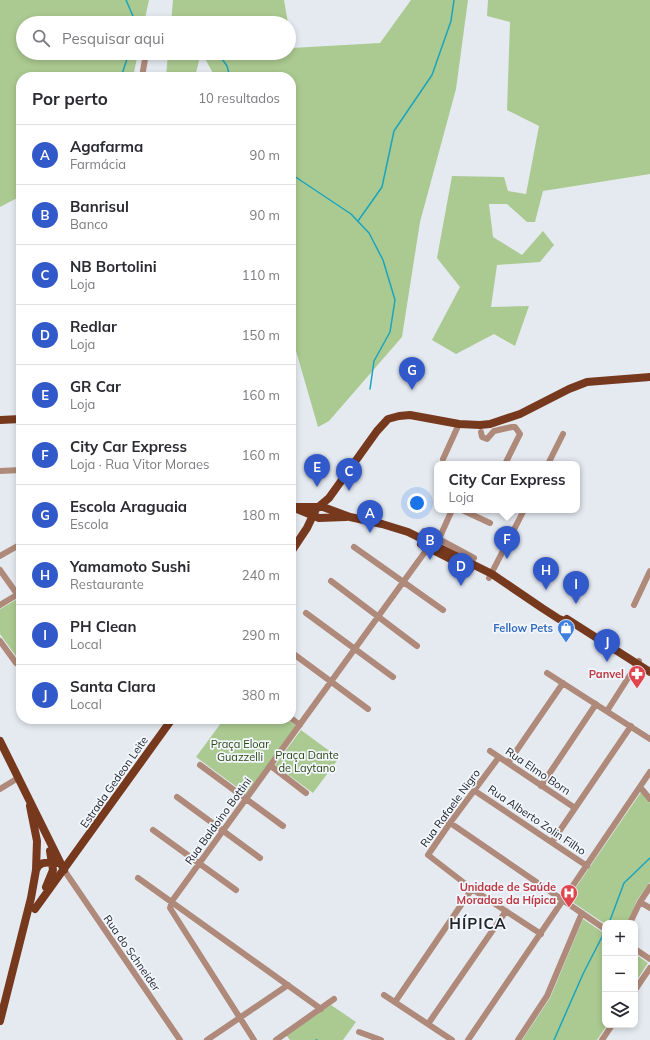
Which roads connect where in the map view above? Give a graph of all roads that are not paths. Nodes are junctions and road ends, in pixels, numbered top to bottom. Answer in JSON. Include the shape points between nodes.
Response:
{"nodes":[{"id":1,"x":145,"y":60,"type":"edge"},
{"id":2,"x":143,"y":72,"type":"edge"},
{"id":3,"x":650,"y":378,"type":"edge"},
{"id":4,"x":16,"y":419,"type":"edge"},
{"id":5,"x":0,"y":420,"type":"edge"},
{"id":6,"x":459,"y":424,"type":"junction"},
{"id":7,"x":481,"y":432,"type":"dead end"},
{"id":8,"x":563,"y":434,"type":"dead end"},
{"id":9,"x":442,"y":459,"type":"dead end"},
{"id":10,"x":506,"y":461,"type":"edge"},
{"id":11,"x":550,"y":461,"type":"edge"},
{"id":12,"x":16,"y":470,"type":"edge"},
{"id":13,"x":0,"y":471,"type":"edge"},
{"id":14,"x":329,"y":498,"type":"junction"},
{"id":15,"x":296,"y":507,"type":"edge"},
{"id":16,"x":318,"y":507,"type":"junction"},
{"id":17,"x":296,"y":508,"type":"edge"},
{"id":18,"x":328,"y":509,"type":"junction"},
{"id":19,"x":450,"y":513,"type":"edge"},
{"id":20,"x":468,"y":513,"type":"edge"},
{"id":21,"x":522,"y":513,"type":"edge"},
{"id":22,"x":314,"y":515,"type":"junction"},
{"id":23,"x":350,"y":517,"type":"junction"},
{"id":24,"x":323,"y":518,"type":"junction"},
{"id":25,"x":490,"y":523,"type":"dead end"},
{"id":26,"x":307,"y":528,"type":"junction"},
{"id":27,"x":424,"y":531,"type":"dead end"},
{"id":28,"x":296,"y":544,"type":"edge"},
{"id":29,"x":433,"y":544,"type":"junction"},
{"id":30,"x":16,"y":547,"type":"edge"},
{"id":31,"x":354,"y":547,"type":"dead end"},
{"id":32,"x":0,"y":556,"type":"edge"},
{"id":33,"x":474,"y":558,"type":"dead end"},
{"id":34,"x":0,"y":570,"type":"edge"},
{"id":35,"x":650,"y":574,"type":"edge"},
{"id":36,"x":491,"y":576,"type":"junction"},
{"id":37,"x":331,"y":581,"type":"dead end"},
{"id":38,"x":403,"y":584,"type":"junction"},
{"id":39,"x":16,"y":590,"type":"edge"},
{"id":40,"x":16,"y":596,"type":"edge"},
{"id":41,"x":0,"y":605,"type":"edge"},
{"id":42,"x":634,"y":605,"type":"dead end"},
{"id":43,"x":443,"y":610,"type":"dead end"},
{"id":44,"x":306,"y":613,"type":"dead end"},
{"id":45,"x":379,"y":617,"type":"junction"},
{"id":46,"x":0,"y":641,"type":"edge"},
{"id":47,"x":417,"y":646,"type":"dead end"},
{"id":48,"x":355,"y":650,"type":"junction"},
{"id":49,"x":296,"y":656,"type":"edge"},
{"id":50,"x":16,"y":663,"type":"dead end"},
{"id":51,"x":638,"y":663,"type":"junction"},
{"id":52,"x":650,"y":668,"type":"edge"},
{"id":53,"x":650,"y":672,"type":"edge"},
{"id":54,"x":546,"y":673,"type":"dead end"},
{"id":55,"x":393,"y":677,"type":"dead end"},
{"id":56,"x":331,"y":682,"type":"junction"},
{"id":57,"x":563,"y":683,"type":"junction"},
{"id":58,"x":596,"y":704,"type":"junction"},
{"id":59,"x":368,"y":709,"type":"dead end"},
{"id":60,"x":608,"y":711,"type":"junction"},
{"id":61,"x":296,"y":722,"type":"edge"},
{"id":62,"x":168,"y":724,"type":"edge"},
{"id":63,"x":300,"y":725,"type":"junction"},
{"id":64,"x":631,"y":726,"type":"junction"},
{"id":65,"x":650,"y":739,"type":"edge"},
{"id":66,"x":0,"y":741,"type":"edge"},
{"id":67,"x":490,"y":751,"type":"dead end"},
{"id":68,"x":499,"y":758,"type":"junction"},
{"id":69,"x":508,"y":763,"type":"junction"},
{"id":70,"x":200,"y":765,"type":"dead end"},
{"id":71,"x":271,"y":766,"type":"junction"},
{"id":72,"x":650,"y":772,"type":"edge"},
{"id":73,"x":18,"y":778,"type":"junction"},
{"id":74,"x":541,"y":786,"type":"junction"},
{"id":75,"x":640,"y":787,"type":"junction"},
{"id":76,"x":0,"y":789,"type":"edge"},
{"id":77,"x":475,"y":791,"type":"junction"},
{"id":78,"x":306,"y":793,"type":"dead end"},
{"id":79,"x":177,"y":797,"type":"dead end"},
{"id":80,"x":247,"y":798,"type":"junction"},
{"id":81,"x":650,"y":799,"type":"edge"},
{"id":82,"x":30,"y":806,"type":"junction"},
{"id":83,"x":575,"y":808,"type":"junction"},
{"id":84,"x":443,"y":818,"type":"dead end"},
{"id":85,"x":450,"y":823,"type":"junction"},
{"id":86,"x":283,"y":826,"type":"dead end"},
{"id":87,"x":153,"y":830,"type":"dead end"},
{"id":88,"x":224,"y":830,"type":"junction"},
{"id":89,"x":552,"y":842,"type":"junction"},
{"id":90,"x":260,"y":858,"type":"dead end"},
{"id":91,"x":200,"y":864,"type":"junction"},
{"id":92,"x":587,"y":866,"type":"junction"},
{"id":93,"x":36,"y":870,"type":"junction"},
{"id":94,"x":61,"y":870,"type":"junction"},
{"id":95,"x":138,"y":878,"type":"dead end"},
{"id":96,"x":49,"y":881,"type":"junction"},
{"id":97,"x":650,"y":887,"type":"edge"},
{"id":98,"x":472,"y":889,"type":"junction"},
{"id":99,"x":236,"y":890,"type":"dead end"},
{"id":100,"x":172,"y":901,"type":"junction"},
{"id":101,"x":564,"y":901,"type":"junction"},
{"id":102,"x":640,"y":902,"type":"junction"},
{"id":103,"x":650,"y":908,"type":"edge"},
{"id":104,"x":35,"y":909,"type":"junction"},
{"id":105,"x":506,"y":911,"type":"junction"},
{"id":106,"x":582,"y":913,"type":"junction"},
{"id":107,"x":631,"y":920,"type":"edge"},
{"id":108,"x":602,"y":926,"type":"edge"},
{"id":109,"x":22,"y":932,"type":"junction"},
{"id":110,"x":541,"y":934,"type":"junction"},
{"id":111,"x":638,"y":951,"type":"edge"},
{"id":112,"x":650,"y":959,"type":"edge"},
{"id":113,"x":650,"y":968,"type":"edge"},
{"id":114,"x":288,"y":985,"type":"junction"},
{"id":115,"x":638,"y":986,"type":"edge"},
{"id":116,"x":384,"y":995,"type":"dead end"},
{"id":117,"x":334,"y":999,"type":"dead end"},
{"id":118,"x":395,"y":1002,"type":"junction"},
{"id":119,"x":321,"y":1009,"type":"junction"},
{"id":120,"x":240,"y":1018,"type":"junction"},
{"id":121,"x":0,"y":1020,"type":"edge"},
{"id":122,"x":428,"y":1024,"type":"junction"},
{"id":123,"x":610,"y":1028,"type":"edge"},
{"id":124,"x":359,"y":1032,"type":"dead end"},
{"id":125,"x":284,"y":1038,"type":"edge"},
{"id":126,"x":180,"y":1040,"type":"edge"},
{"id":127,"x":207,"y":1040,"type":"edge"},
{"id":128,"x":254,"y":1040,"type":"edge"},
{"id":129,"x":276,"y":1040,"type":"edge"},
{"id":130,"x":381,"y":1040,"type":"edge"},
{"id":131,"x":452,"y":1040,"type":"edge"},
{"id":132,"x":468,"y":1040,"type":"edge"},
{"id":133,"x":518,"y":1040,"type":"edge"},
{"id":134,"x":602,"y":1040,"type":"edge"}],
"edges":[{"from":1,"to":2,"type":"street"},
{"from":3,"to":6,"type":"main road","via":[[587,382],[499,422],[480,425]]},
{"from":4,"to":5,"type":"main road"},
{"from":6,"to":9,"type":"street"},
{"from":6,"to":14,"type":"main road","via":[[410,415],[388,419]]},
{"from":7,"to":10,"type":"street","via":[[482,437],[487,439],[494,431],[512,427],[518,430],[520,434]]},
{"from":8,"to":11,"type":"street"},
{"from":12,"to":13,"type":"street"},
{"from":14,"to":16,"type":"main road"},
{"from":14,"to":18,"type":"main road"},
{"from":15,"to":16,"type":"main road"},
{"from":16,"to":18,"type":"main road"},
{"from":16,"to":22,"type":"main road"},
{"from":17,"to":22,"type":"main road"},
{"from":18,"to":23,"type":"main road"},
{"from":18,"to":24,"type":"main road"},
{"from":19,"to":29,"type":"street","name":"Rua Baldoino Bottini"},
{"from":20,"to":25,"type":"street"},
{"from":21,"to":36,"type":"street"},
{"from":22,"to":24,"type":"main road"},
{"from":22,"to":26,"type":"main road"},
{"from":23,"to":24,"type":"main road"},
{"from":23,"to":29,"type":"main road","via":[[382,524],[397,529],[406,537]]},
{"from":24,"to":26,"type":"main road"},
{"from":26,"to":28,"type":"main road"},
{"from":27,"to":29,"type":"street"},
{"from":29,"to":33,"type":"street"},
{"from":29,"to":36,"type":"main road"},
{"from":29,"to":38,"type":"street","name":"Rua Baldoino Bottini"},
{"from":30,"to":32,"type":"street"},
{"from":31,"to":38,"type":"street"},
{"from":34,"to":39,"type":"street"},
{"from":35,"to":42,"type":"street"},
{"from":36,"to":51,"type":"main road","via":[[543,606],[559,619],[571,623]]},
{"from":37,"to":45,"type":"street"},
{"from":38,"to":43,"type":"street"},
{"from":38,"to":45,"type":"street","name":"Rua Baldoino Bottini"},
{"from":40,"to":41,"type":"street"},
{"from":44,"to":48,"type":"street"},
{"from":45,"to":47,"type":"street"},
{"from":45,"to":48,"type":"street","name":"Rua Baldoino Bottini"},
{"from":46,"to":50,"type":"street"},
{"from":48,"to":55,"type":"street"},
{"from":48,"to":56,"type":"street","name":"Rua Baldoino Bottini"},
{"from":49,"to":56,"type":"street"},
{"from":51,"to":52,"type":"main road"},
{"from":51,"to":53,"type":"main road"},
{"from":51,"to":60,"type":"street"},
{"from":54,"to":57,"type":"street"},
{"from":56,"to":59,"type":"street"},
{"from":56,"to":63,"type":"street","name":"Rua Baldoino Bottini"},
{"from":57,"to":58,"type":"street"},
{"from":57,"to":69,"type":"street"},
{"from":58,"to":60,"type":"street"},
{"from":58,"to":74,"type":"street"},
{"from":60,"to":64,"type":"street"},
{"from":61,"to":63,"type":"street"},
{"from":62,"to":94,"type":"main road","name":"Estrada Gedeon Leite","via":[[74,857]]},
{"from":63,"to":71,"type":"street","name":"Rua Baldoino Bottini"},
{"from":64,"to":65,"type":"street"},
{"from":64,"to":83,"type":"street"},
{"from":66,"to":73,"type":"main road"},
{"from":67,"to":68,"type":"street","name":"Rua Elmo Born"},
{"from":68,"to":69,"type":"street","name":"Rua Elmo Born"},
{"from":68,"to":77,"type":"street","name":"Rua Rafaele Nigro"},
{"from":69,"to":74,"type":"street","name":"Rua Elmo Born"},
{"from":70,"to":80,"type":"street"},
{"from":71,"to":78,"type":"street"},
{"from":71,"to":80,"type":"street","name":"Rua Baldoino Bottini"},
{"from":72,"to":75,"type":"street"},
{"from":73,"to":76,"type":"street"},
{"from":73,"to":82,"type":"main road"},
{"from":74,"to":83,"type":"street","name":"Rua Elmo Born"},
{"from":75,"to":81,"type":"street"},
{"from":75,"to":92,"type":"street"},
{"from":77,"to":85,"type":"street","name":"Rua Rafaele Nigro"},
{"from":77,"to":89,"type":"street","name":"Rua Alberto Zolin Filho"},
{"from":79,"to":88,"type":"street"},
{"from":80,"to":86,"type":"street"},
{"from":80,"to":88,"type":"street","name":"Rua Baldoino Bottini"},
{"from":82,"to":93,"type":"main road","via":[[37,841]]},
{"from":82,"to":94,"type":"main road"},
{"from":83,"to":89,"type":"street"},
{"from":84,"to":85,"type":"street"},
{"from":85,"to":98,"type":"street","name":"Rua Rafaele Nigro","via":[[428,855]]},
{"from":85,"to":101,"type":"street"},
{"from":87,"to":91,"type":"street"},
{"from":88,"to":90,"type":"street"},
{"from":88,"to":91,"type":"street","name":"Rua Baldoino Bottini"},
{"from":89,"to":92,"type":"street","name":"Rua Alberto Zolin Filho"},
{"from":91,"to":99,"type":"street"},
{"from":91,"to":100,"type":"street","name":"Rua Baldoino Bottini"},
{"from":92,"to":101,"type":"street"},
{"from":93,"to":94,"type":"main road","via":[[41,864]]},
{"from":93,"to":96,"type":"main road","via":[[38,879],[43,882]]},
{"from":93,"to":109,"type":"main road"},
{"from":94,"to":96,"type":"main road"},
{"from":94,"to":96,"type":"main road","via":[[54,870]]},
{"from":94,"to":104,"type":"main road"},
{"from":94,"to":126,"type":"street","name":"Rua do Schneider"},
{"from":95,"to":100,"type":"street"},
{"from":96,"to":104,"type":"main road"},
{"from":97,"to":102,"type":"street"},
{"from":98,"to":105,"type":"street","name":"Rua Rafaele Nigro"},
{"from":98,"to":118,"type":"street"},
{"from":100,"to":114,"type":"street"},
{"from":100,"to":120,"type":"street","via":[[170,908]]},
{"from":101,"to":106,"type":"street"},
{"from":101,"to":110,"type":"street"},
{"from":102,"to":103,"type":"street"},
{"from":102,"to":107,"type":"street"},
{"from":104,"to":109,"type":"main road"},
{"from":105,"to":110,"type":"street","name":"Rua Rafaele Nigro"},
{"from":105,"to":122,"type":"street"},
{"from":106,"to":108,"type":"street"},
{"from":106,"to":133,"type":"street","via":[[547,996]]},
{"from":109,"to":121,"type":"main road"},
{"from":110,"to":132,"type":"street"},
{"from":111,"to":112,"type":"street"},
{"from":113,"to":115,"type":"street"},
{"from":114,"to":119,"type":"street"},
{"from":114,"to":120,"type":"street"},
{"from":116,"to":118,"type":"street"},
{"from":117,"to":119,"type":"street"},
{"from":118,"to":122,"type":"street"},
{"from":119,"to":125,"type":"street"},
{"from":120,"to":127,"type":"street"},
{"from":120,"to":128,"type":"street"},
{"from":122,"to":131,"type":"street"},
{"from":123,"to":134,"type":"street"},
{"from":124,"to":130,"type":"street"},
{"from":125,"to":129,"type":"street"}]}
